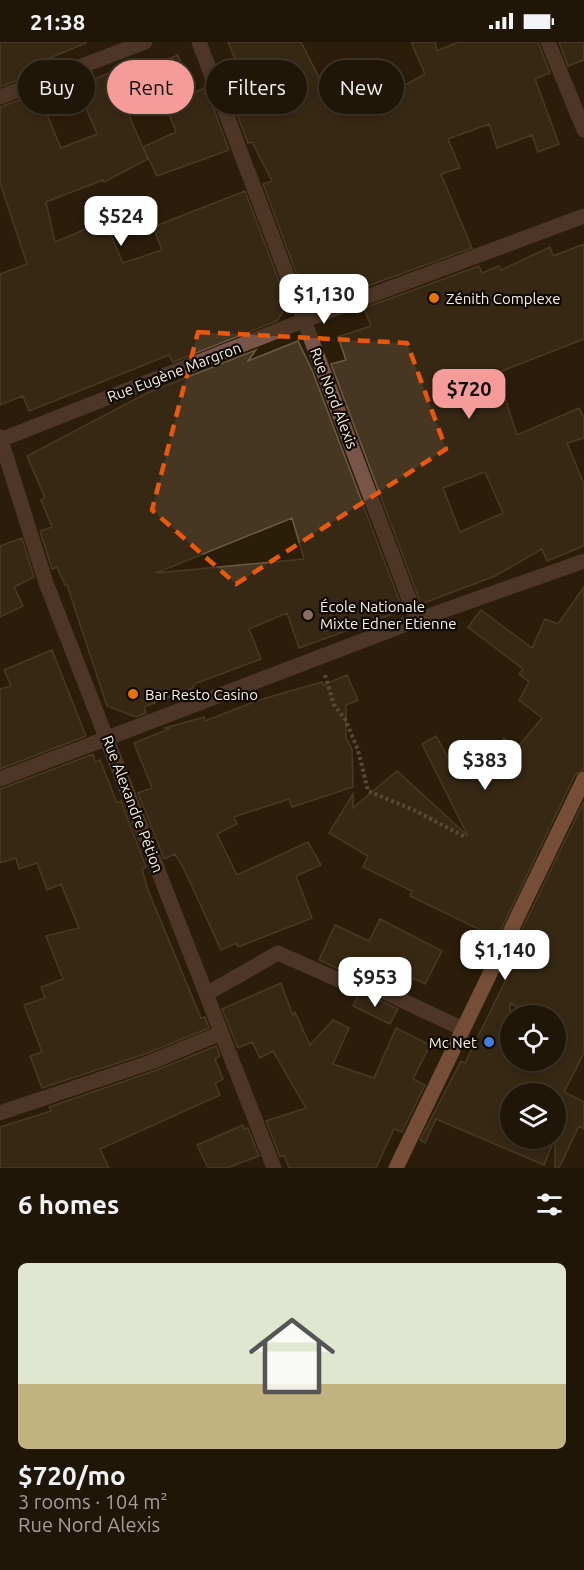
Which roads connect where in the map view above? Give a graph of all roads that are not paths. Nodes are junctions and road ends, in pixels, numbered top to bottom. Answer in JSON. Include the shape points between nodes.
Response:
{"nodes":[{"id":1,"x":145,"y":42,"type":"edge"},
{"id":2,"x":199,"y":42,"type":"edge"},
{"id":3,"x":548,"y":42,"type":"edge"},
{"id":4,"x":0,"y":97,"type":"edge"},
{"id":5,"x":584,"y":130,"type":"edge"},
{"id":6,"x":584,"y":216,"type":"edge"},
{"id":7,"x":305,"y":320,"type":"junction"},
{"id":8,"x":0,"y":439,"type":"edge"},
{"id":9,"x":584,"y":561,"type":"edge"},
{"id":10,"x":417,"y":620,"type":"junction"},
{"id":11,"x":108,"y":739,"type":"junction"},
{"id":12,"x":0,"y":779,"type":"edge"},
{"id":13,"x":584,"y":779,"type":"edge"},
{"id":14,"x":206,"y":994,"type":"junction"},
{"id":15,"x":463,"y":1029,"type":"junction"},
{"id":16,"x":221,"y":1033,"type":"junction"},
{"id":17,"x":0,"y":1113,"type":"edge"},
{"id":18,"x":274,"y":1168,"type":"edge"},
{"id":19,"x":396,"y":1168,"type":"edge"}],
"edges":[{"from":1,"to":4,"type":"street"},
{"from":2,"to":7,"type":"street","name":"Rue Nord Alexis"},
{"from":3,"to":5,"type":"street"},
{"from":6,"to":7,"type":"street","name":"Rue Eugène Margron"},
{"from":7,"to":8,"type":"street","name":"Rue Eugène Margron"},
{"from":7,"to":10,"type":"street","name":"Rue Nord Alexis"},
{"from":8,"to":11,"type":"street","name":"Rue Alexandre Pétion","via":[[46,583]]},
{"from":9,"to":10,"type":"street"},
{"from":10,"to":11,"type":"street"},
{"from":11,"to":12,"type":"street"},
{"from":11,"to":14,"type":"street","name":"Rue Alexandre Pétion"},
{"from":13,"to":15,"type":"main road"},
{"from":14,"to":15,"type":"street","via":[[278,953],[341,981],[359,980]]},
{"from":14,"to":16,"type":"street","name":"Rue Alexandre Pétion"},
{"from":15,"to":19,"type":"main road"},
{"from":16,"to":17,"type":"street","via":[[151,1062]]},
{"from":16,"to":18,"type":"street","name":"Rue Alexandre Pétion"}]}
